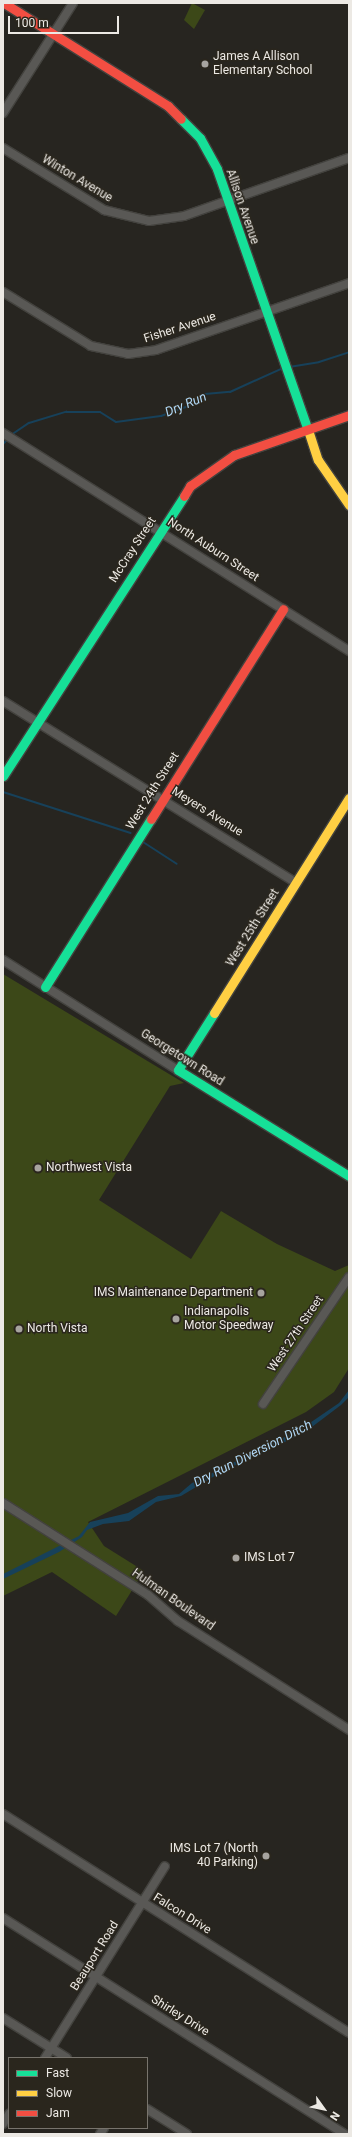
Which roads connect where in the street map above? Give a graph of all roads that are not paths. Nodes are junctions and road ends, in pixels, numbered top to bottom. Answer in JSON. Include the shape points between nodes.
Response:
{"nodes":[{"id":1,"x":4,"y":3,"type":"edge"},
{"id":2,"x":73,"y":3,"type":"edge"},
{"id":3,"x":53,"y":34,"type":"junction"},
{"id":4,"x":3,"y":113,"type":"edge"},
{"id":5,"x":3,"y":148,"type":"edge"},
{"id":6,"x":349,"y":158,"type":"edge"},
{"id":7,"x":228,"y":200,"type":"junction"},
{"id":8,"x":349,"y":283,"type":"edge"},
{"id":9,"x":3,"y":292,"type":"edge"},
{"id":10,"x":266,"y":312,"type":"junction"},
{"id":11,"x":349,"y":415,"type":"edge"},
{"id":12,"x":307,"y":429,"type":"junction"},
{"id":13,"x":3,"y":433,"type":"edge"},
{"id":14,"x":349,"y":505,"type":"edge"},
{"id":15,"x":159,"y":530,"type":"junction"},
{"id":16,"x":283,"y":609,"type":"junction"},
{"id":17,"x":349,"y":651,"type":"edge"},
{"id":18,"x":3,"y":701,"type":"edge"},
{"id":19,"x":36,"y":722,"type":"junction"},
{"id":20,"x":3,"y":776,"type":"edge"},
{"id":21,"x":162,"y":798,"type":"junction"},
{"id":22,"x":349,"y":798,"type":"edge"},
{"id":23,"x":296,"y":883,"type":"junction"},
{"id":24,"x":3,"y":960,"type":"edge"},
{"id":25,"x":45,"y":987,"type":"junction"},
{"id":26,"x":178,"y":1070,"type":"junction"},
{"id":27,"x":349,"y":1176,"type":"edge"},
{"id":28,"x":349,"y":1277,"type":"edge"},
{"id":29,"x":263,"y":1404,"type":"dead end"},
{"id":30,"x":3,"y":1503,"type":"edge"},
{"id":31,"x":349,"y":1730,"type":"edge"},
{"id":32,"x":3,"y":1814,"type":"edge"},
{"id":33,"x":165,"y":1866,"type":"dead end"},
{"id":34,"x":143,"y":1903,"type":"junction"},
{"id":35,"x":3,"y":1918,"type":"edge"},
{"id":36,"x":96,"y":1977,"type":"junction"},
{"id":37,"x":3,"y":2018,"type":"edge"},
{"id":38,"x":349,"y":2033,"type":"edge"},
{"id":39,"x":51,"y":2048,"type":"junction"},
{"id":40,"x":46,"y":2057,"type":"edge"},
{"id":41,"x":65,"y":2057,"type":"edge"},
{"id":42,"x":148,"y":2109,"type":"edge"},
{"id":43,"x":187,"y":2134,"type":"edge"},
{"id":44,"x":345,"y":2134,"type":"edge"}],
"edges":[{"from":1,"to":3,"type":"street","name":"Allison Avenue"},
{"from":2,"to":3,"type":"street"},
{"from":3,"to":4,"type":"street"},
{"from":3,"to":7,"type":"street","name":"Allison Avenue","via":[[184,120],[209,153]]},
{"from":5,"to":7,"type":"street","name":"Winton Avenue","via":[[97,207],[127,219],[167,220]]},
{"from":6,"to":7,"type":"street","name":"Winton Avenue"},
{"from":7,"to":10,"type":"street","name":"Allison Avenue"},
{"from":8,"to":10,"type":"street","name":"Fisher Avenue"},
{"from":9,"to":10,"type":"street","name":"Fisher Avenue","via":[[85,343],[121,354],[156,350]]},
{"from":10,"to":12,"type":"street","name":"Allison Avenue"},
{"from":11,"to":12,"type":"street","name":"McCray Street"},
{"from":12,"to":14,"type":"street","name":"Allison Avenue","via":[[324,472]]},
{"from":12,"to":15,"type":"street","name":"McCray Street","via":[[244,451],[216,464],[181,497]]},
{"from":13,"to":15,"type":"street","name":"North Auburn Street"},
{"from":15,"to":16,"type":"street","name":"North Auburn Street"},
{"from":15,"to":19,"type":"street","name":"McCray Street"},
{"from":16,"to":17,"type":"street","name":"North Auburn Street"},
{"from":16,"to":21,"type":"street","name":"West 24th Street"},
{"from":18,"to":19,"type":"street","name":"Meyers Avenue"},
{"from":19,"to":20,"type":"street","name":"McCray Street"},
{"from":19,"to":21,"type":"street","name":"Meyers Avenue"},
{"from":21,"to":23,"type":"street","name":"Meyers Avenue"},
{"from":21,"to":25,"type":"street","name":"West 24th Street"},
{"from":22,"to":23,"type":"street","name":"West 25th Street"},
{"from":23,"to":26,"type":"street","name":"West 25th Street"},
{"from":24,"to":25,"type":"street","name":"Georgetown Road"},
{"from":25,"to":26,"type":"street","name":"Georgetown Road"},
{"from":26,"to":27,"type":"street","name":"Georgetown Road"},
{"from":28,"to":29,"type":"street","name":"West 27th Street"},
{"from":30,"to":31,"type":"street","name":"Hulman Boulevard","via":[[148,1595],[178,1621]]},
{"from":32,"to":34,"type":"street","name":"Falcon Drive"},
{"from":33,"to":34,"type":"street","name":"Beauport Road"},
{"from":34,"to":36,"type":"street","name":"Beauport Road"},
{"from":34,"to":38,"type":"street","name":"Falcon Drive"},
{"from":35,"to":36,"type":"street","name":"Shirley Drive"},
{"from":36,"to":39,"type":"street","name":"Beauport Road"},
{"from":36,"to":44,"type":"street","name":"Shirley Drive"},
{"from":37,"to":39,"type":"street"},
{"from":39,"to":40,"type":"street","name":"Beauport Road"},
{"from":39,"to":41,"type":"street"},
{"from":42,"to":43,"type":"street"}]}
